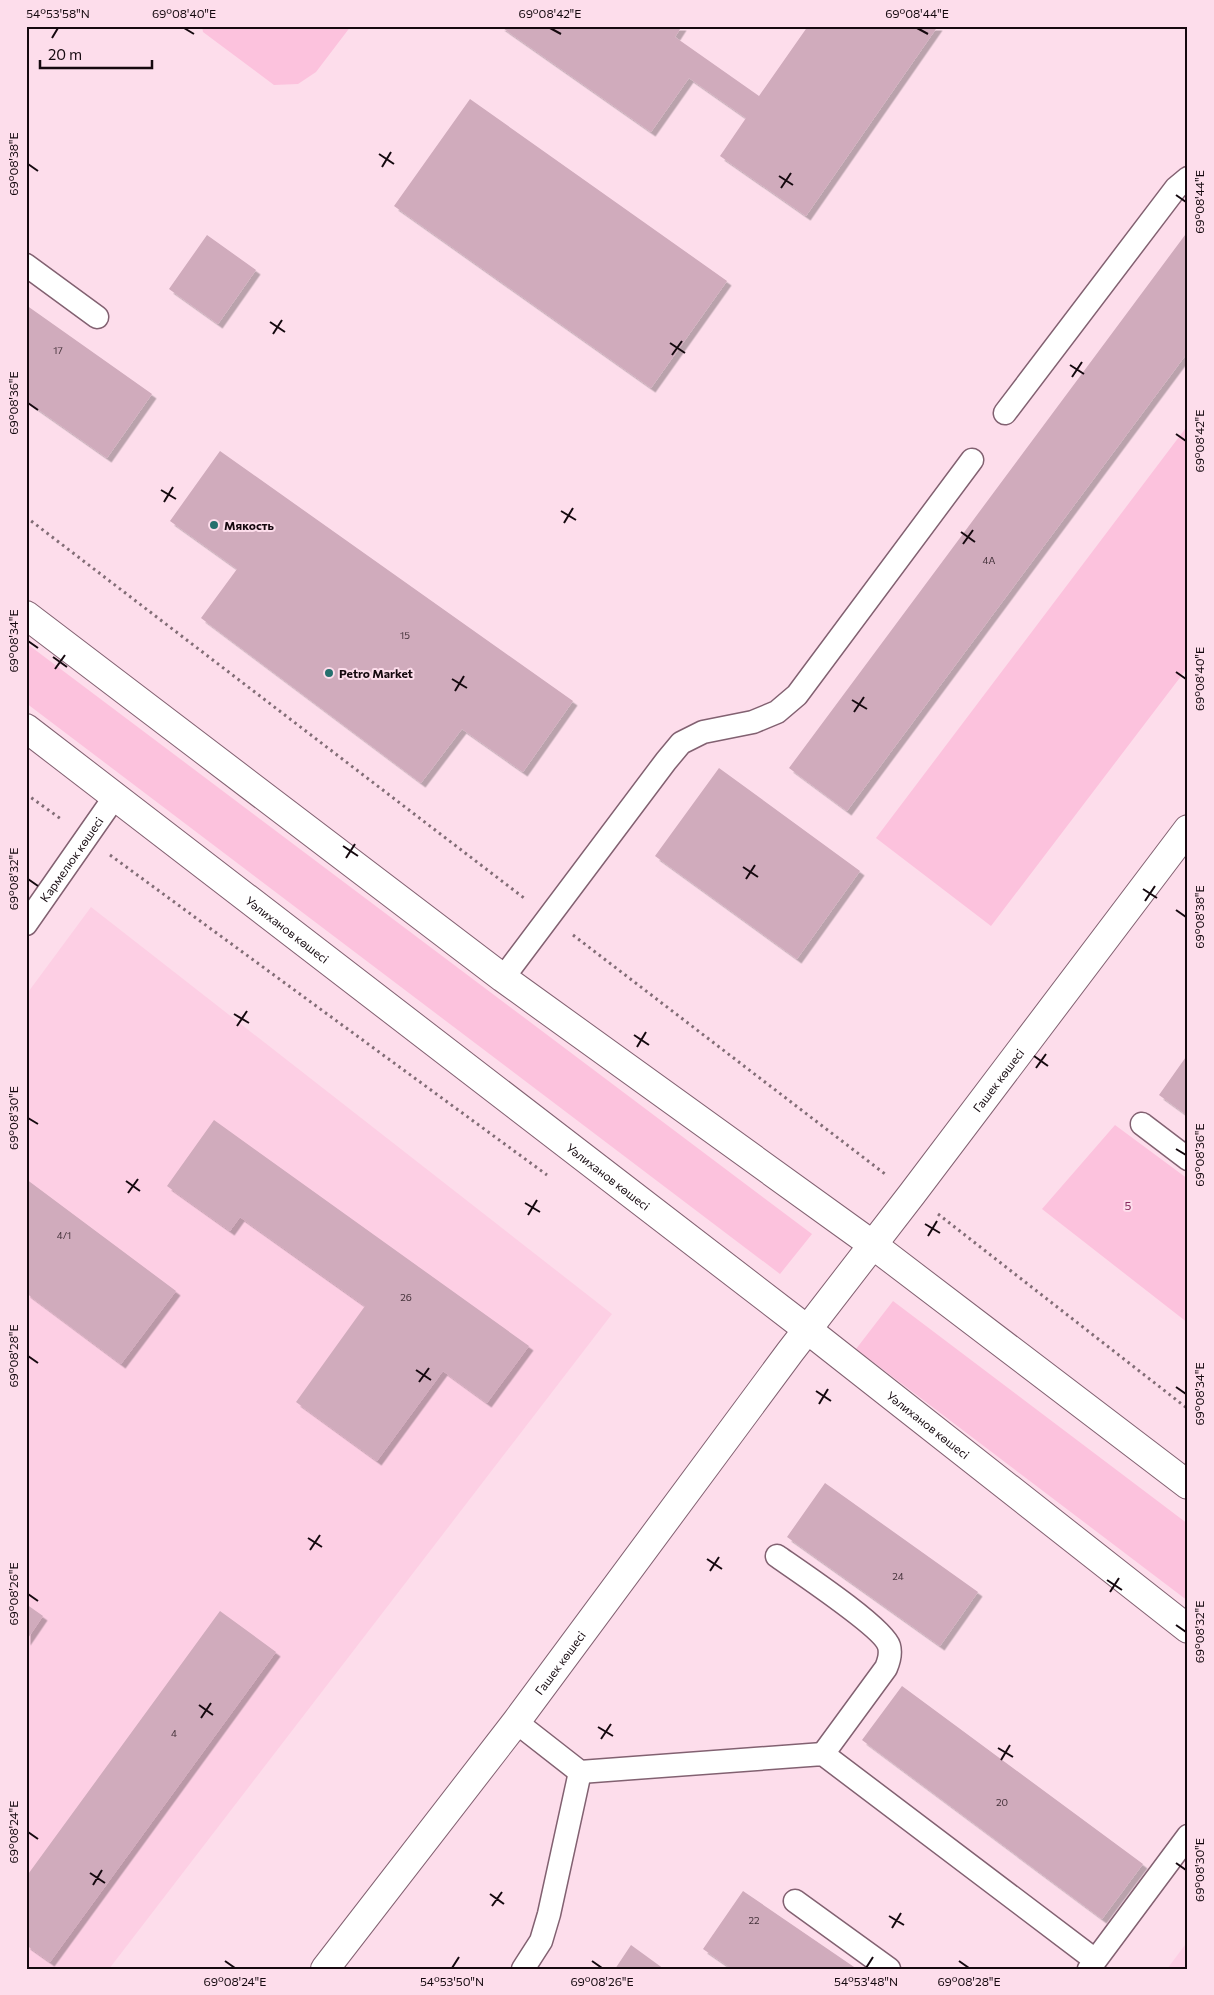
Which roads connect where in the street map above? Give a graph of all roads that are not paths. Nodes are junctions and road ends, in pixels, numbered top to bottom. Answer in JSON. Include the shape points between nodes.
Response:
{"nodes":[{"id":1,"x":1188,"y":178,"type":"edge"},
{"id":2,"x":26,"y":265,"type":"edge"},
{"id":3,"x":97,"y":316,"type":"dead end"},
{"id":4,"x":1005,"y":413,"type":"dead end"},
{"id":5,"x":972,"y":460,"type":"dead end"},
{"id":6,"x":26,"y":615,"type":"edge"},
{"id":7,"x":26,"y":728,"type":"edge"},
{"id":8,"x":116,"y":795,"type":"junction"},
{"id":9,"x":1188,"y":829,"type":"edge"},
{"id":10,"x":26,"y":924,"type":"edge"},
{"id":11,"x":503,"y":978,"type":"junction"},
{"id":12,"x":1142,"y":1124,"type":"dead end"},
{"id":13,"x":1188,"y":1159,"type":"edge"},
{"id":14,"x":873,"y":1246,"type":"junction"},
{"id":15,"x":808,"y":1330,"type":"junction"},
{"id":16,"x":1188,"y":1485,"type":"edge"},
{"id":17,"x":777,"y":1556,"type":"dead end"},
{"id":18,"x":1188,"y":1629,"type":"edge"},
{"id":19,"x":516,"y":1722,"type":"junction"},
{"id":20,"x":822,"y":1754,"type":"junction"},
{"id":21,"x":580,"y":1772,"type":"junction"},
{"id":22,"x":1188,"y":1836,"type":"edge"},
{"id":23,"x":795,"y":1901,"type":"dead end"},
{"id":24,"x":1092,"y":1964,"type":"edge"},
{"id":25,"x":325,"y":1969,"type":"edge"},
{"id":26,"x":523,"y":1969,"type":"edge"},
{"id":27,"x":889,"y":1969,"type":"edge"}],
"edges":[{"from":1,"to":4,"type":"lane","via":[[1176,188]]},
{"from":2,"to":3,"type":"lane"},
{"from":5,"to":11,"type":"lane","via":[[797,695],[777,712],[753,722],[703,732],[681,743]]},
{"from":6,"to":11,"type":"main road"},
{"from":7,"to":8,"type":"main road","name":"Уәлиханов көшесі"},
{"from":8,"to":10,"type":"lane","name":"Кармелюк көшесі"},
{"from":8,"to":15,"type":"main road","name":"Уәлиханов көшесі"},
{"from":9,"to":14,"type":"main road","name":"Гашек көшесі"},
{"from":11,"to":14,"type":"main road"},
{"from":12,"to":13,"type":"lane"},
{"from":14,"to":15,"type":"main road","name":"Гашек көшесі"},
{"from":14,"to":16,"type":"main road"},
{"from":15,"to":18,"type":"main road","name":"Уәлиханов көшесі"},
{"from":15,"to":19,"type":"main road","name":"Гашек көшесі"},
{"from":17,"to":20,"type":"lane","via":[[872,1625],[889,1645],[890,1658],[886,1668]]},
{"from":19,"to":21,"type":"lane"},
{"from":19,"to":25,"type":"main road","name":"Гашек көшесі"},
{"from":20,"to":21,"type":"lane"},
{"from":20,"to":24,"type":"lane"},
{"from":21,"to":26,"type":"lane","via":[[549,1914],[541,1941]]},
{"from":22,"to":24,"type":"lane"},
{"from":23,"to":27,"type":"lane"}]}
